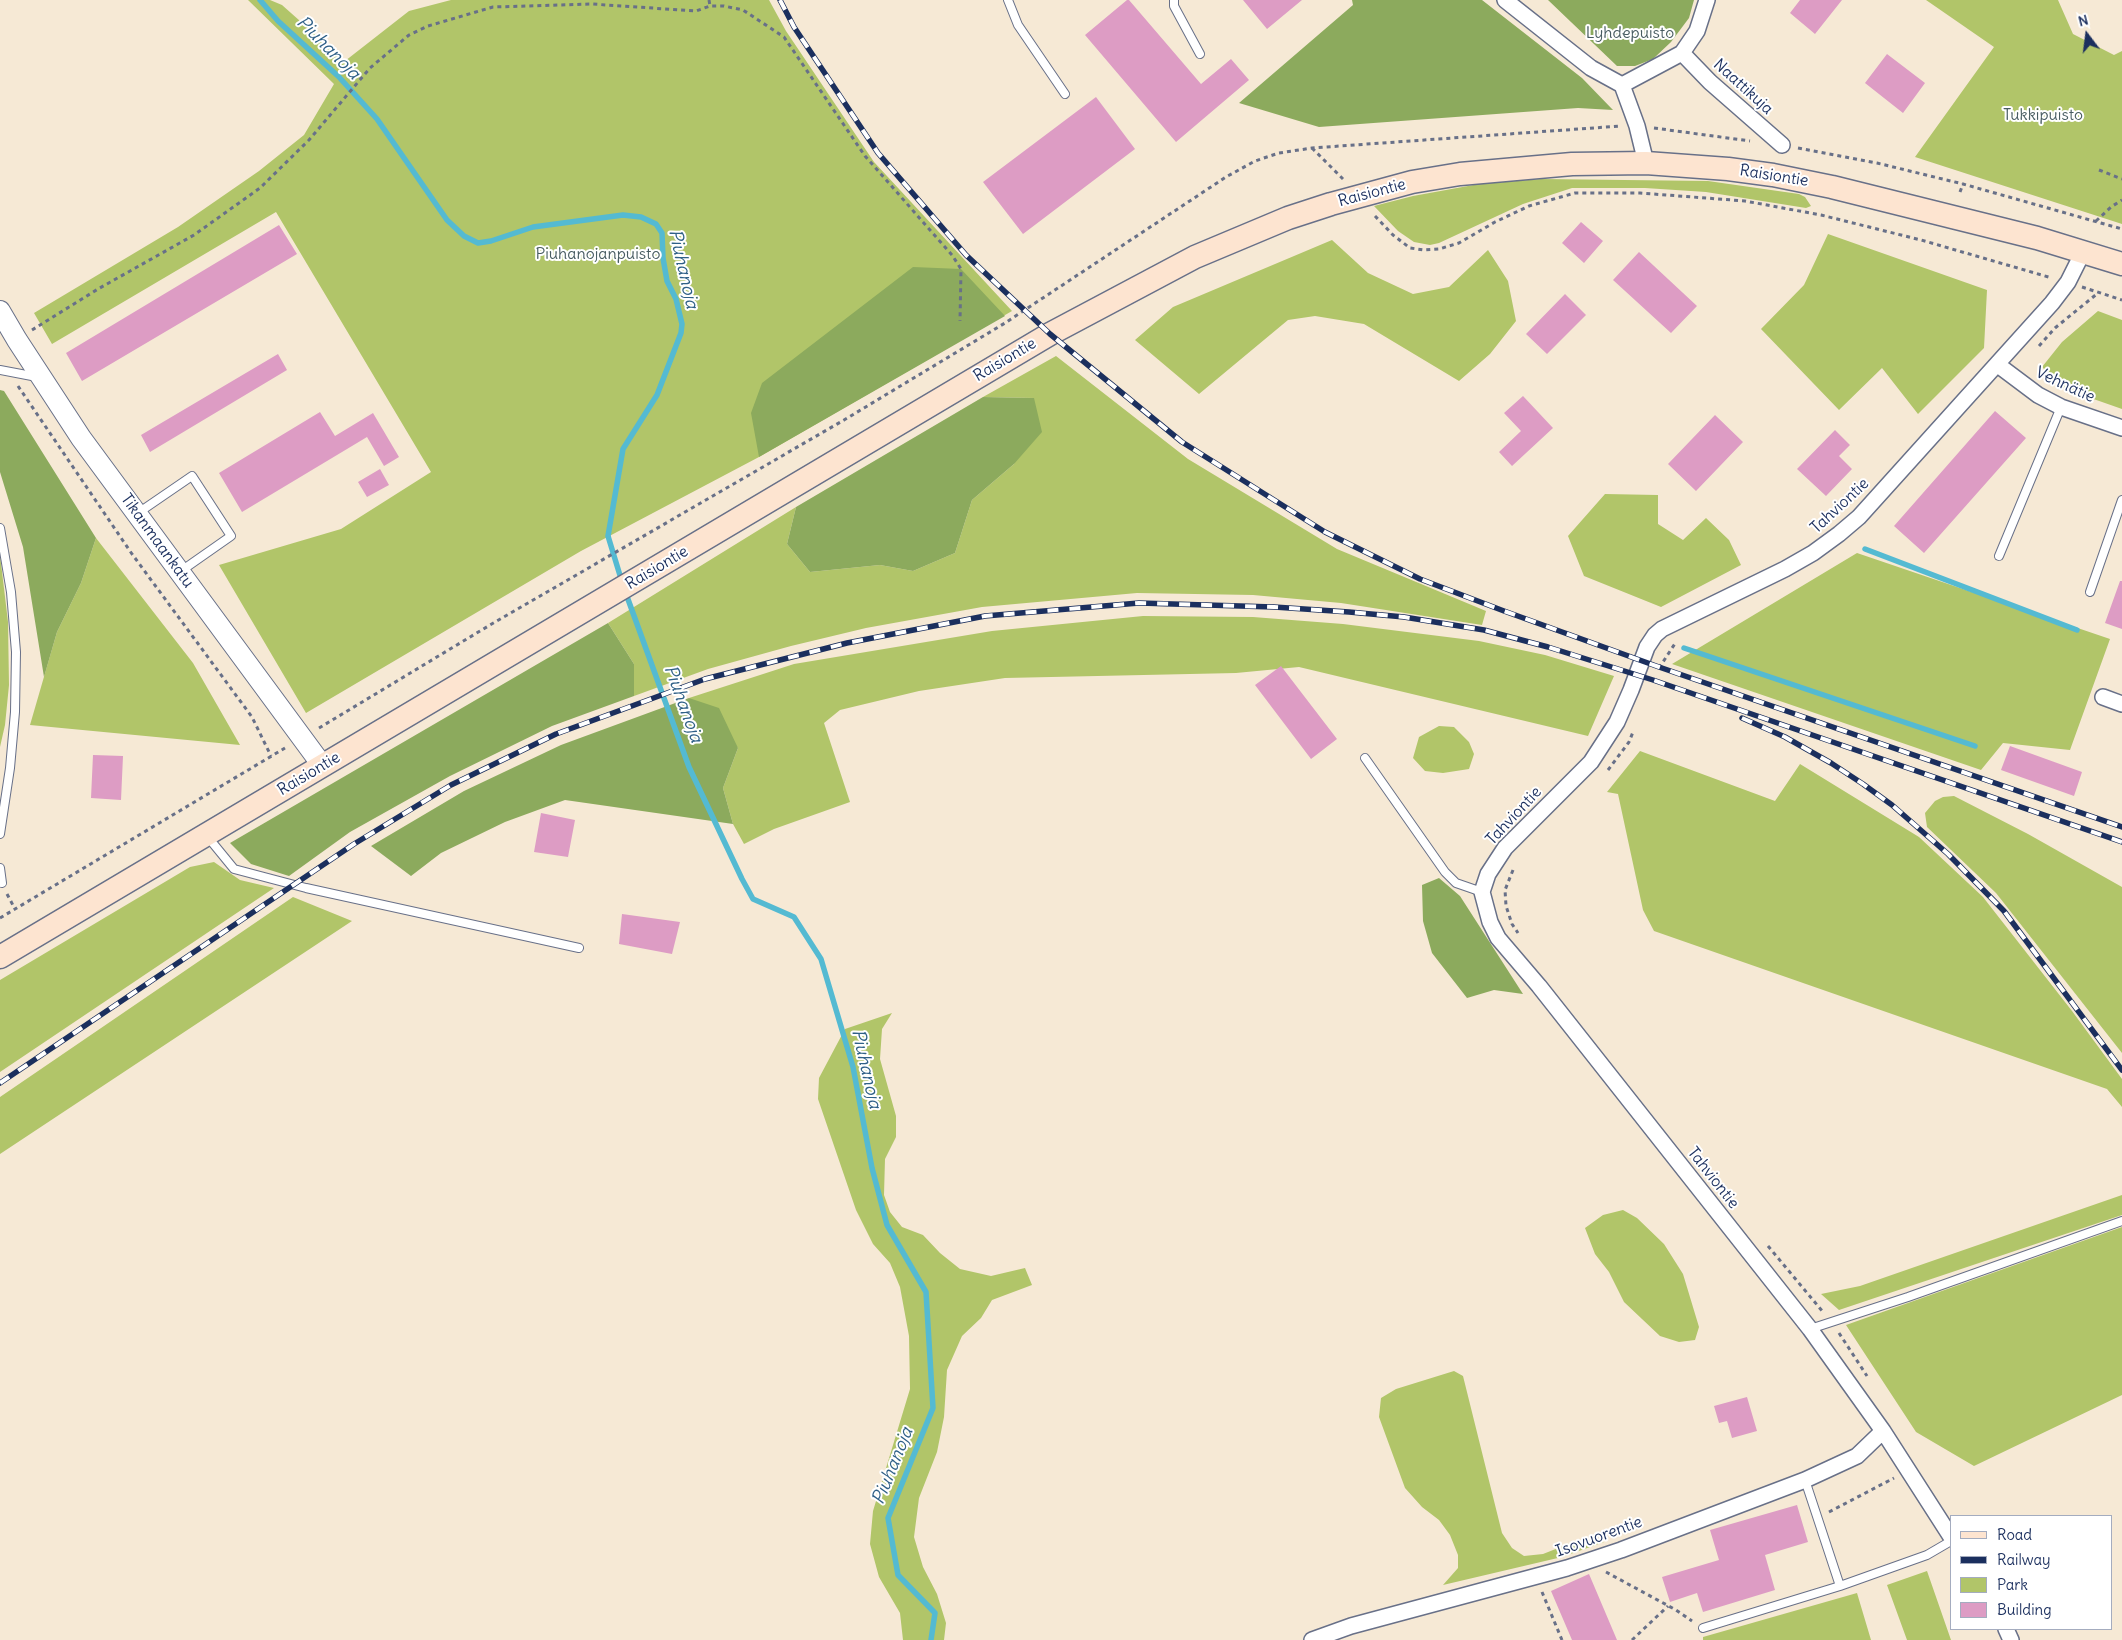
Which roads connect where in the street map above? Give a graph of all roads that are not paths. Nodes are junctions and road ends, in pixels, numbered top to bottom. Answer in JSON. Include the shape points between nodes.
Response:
{"nodes":[{"id":1,"x":1008,"y":0,"type":"edge"},
{"id":2,"x":1174,"y":0,"type":"edge"},
{"id":3,"x":1505,"y":0,"type":"edge"},
{"id":4,"x":1707,"y":0,"type":"edge"},
{"id":5,"x":1682,"y":53,"type":"junction"},
{"id":6,"x":1200,"y":54,"type":"dead end"},
{"id":7,"x":1622,"y":86,"type":"junction"},
{"id":8,"x":1065,"y":94,"type":"dead end"},
{"id":9,"x":1782,"y":145,"type":"road end"},
{"id":10,"x":1646,"y":163,"type":"junction"},
{"id":11,"x":2084,"y":252,"type":"junction"},
{"id":12,"x":2122,"y":264,"type":"edge"},
{"id":13,"x":0,"y":311,"type":"edge"},
{"id":14,"x":1998,"y":365,"type":"junction"},
{"id":15,"x":4,"y":371,"type":"edge"},
{"id":16,"x":42,"y":377,"type":"junction"},
{"id":17,"x":2061,"y":406,"type":"junction"},
{"id":18,"x":2122,"y":428,"type":"edge"},
{"id":19,"x":2122,"y":500,"type":"edge"},
{"id":20,"x":137,"y":514,"type":"junction"},
{"id":21,"x":0,"y":528,"type":"edge"},
{"id":22,"x":2000,"y":556,"type":"dead end"},
{"id":23,"x":179,"y":572,"type":"junction"},
{"id":24,"x":2090,"y":592,"type":"dead end"},
{"id":25,"x":2103,"y":697,"type":"dead end"},
{"id":26,"x":2122,"y":704,"type":"edge"},
{"id":27,"x":1365,"y":758,"type":"dead end"},
{"id":28,"x":322,"y":766,"type":"junction"},
{"id":29,"x":0,"y":834,"type":"edge"},
{"id":30,"x":206,"y":835,"type":"junction"},
{"id":31,"x":0,"y":868,"type":"edge"},
{"id":32,"x":2,"y":883,"type":"dead end"},
{"id":33,"x":1482,"y":892,"type":"junction"},
{"id":34,"x":578,"y":948,"type":"dead end"},
{"id":35,"x":0,"y":958,"type":"edge"},
{"id":36,"x":2122,"y":1221,"type":"edge"},
{"id":37,"x":1810,"y":1329,"type":"junction"},
{"id":38,"x":1883,"y":1431,"type":"junction"},
{"id":39,"x":1805,"y":1480,"type":"junction"},
{"id":40,"x":1950,"y":1535,"type":"edge"},
{"id":41,"x":1950,"y":1542,"type":"edge"},
{"id":42,"x":1840,"y":1586,"type":"junction"},
{"id":43,"x":1703,"y":1628,"type":"road end"},
{"id":44,"x":1312,"y":1640,"type":"edge"}],
"edges":[{"from":1,"to":8,"type":"lane","via":[[1018,25]]},
{"from":2,"to":6,"type":"lane","via":[[1174,6]]},
{"from":3,"to":7,"type":"street","via":[[1591,68]]},
{"from":4,"to":5,"type":"street","via":[[1697,31]]},
{"from":5,"to":7,"type":"street"},
{"from":5,"to":9,"type":"street","name":"Naattikuja"},
{"from":7,"to":10,"type":"street"},
{"from":10,"to":11,"type":"main road","name":"Raisiontie","via":[[1728,169],[1815,183]]},
{"from":10,"to":28,"type":"main road","name":"Raisiontie","via":[[1514,168],[1431,179],[1331,204],[1240,236],[1050,334]]},
{"from":11,"to":12,"type":"main road","name":"Raisiontie"},
{"from":11,"to":14,"type":"street","name":"Tahviontie","via":[[2068,282]]},
{"from":13,"to":16,"type":"street","name":"Tikanmaankatu"},
{"from":14,"to":17,"type":"street","name":"Vehnätie","via":[[2023,386]]},
{"from":14,"to":33,"type":"street","name":"Tahviontie","via":[[1839,534],[1799,561],[1655,635],[1617,722],[1591,762],[1505,848],[1488,874]]},
{"from":15,"to":16,"type":"lane"},
{"from":16,"to":20,"type":"street","name":"Tikanmaankatu","via":[[81,438]]},
{"from":17,"to":18,"type":"street","name":"Vehnätie"},
{"from":17,"to":22,"type":"lane"},
{"from":19,"to":24,"type":"lane"},
{"from":20,"to":23,"type":"street","name":"Tikanmaankatu"},
{"from":20,"to":23,"type":"lane","via":[[192,476],[231,536]]},
{"from":21,"to":29,"type":"lane","via":[[11,592],[16,652],[14,731]]},
{"from":23,"to":28,"type":"street","name":"Tikanmaankatu"},
{"from":25,"to":26,"type":"street"},
{"from":27,"to":33,"type":"lane","via":[[1445,872],[1456,883]]},
{"from":28,"to":30,"type":"main road","name":"Raisiontie"},
{"from":30,"to":34,"type":"lane","via":[[234,869]]},
{"from":30,"to":35,"type":"main road","name":"Raisiontie"},
{"from":31,"to":32,"type":"lane"},
{"from":33,"to":37,"type":"street","name":"Tahviontie","via":[[1490,922],[1509,953],[1545,993]]},
{"from":36,"to":37,"type":"lane"},
{"from":37,"to":38,"type":"street","name":"Tahviontie"},
{"from":38,"to":39,"type":"street","name":"Isovuorentie","via":[[1857,1456]]},
{"from":38,"to":40,"type":"street","name":"Tahviontie"},
{"from":39,"to":42,"type":"lane"},
{"from":39,"to":44,"type":"street","name":"Isovuorentie","via":[[1584,1562]]},
{"from":41,"to":42,"type":"lane","via":[[1927,1554]]},
{"from":42,"to":43,"type":"lane"}]}
